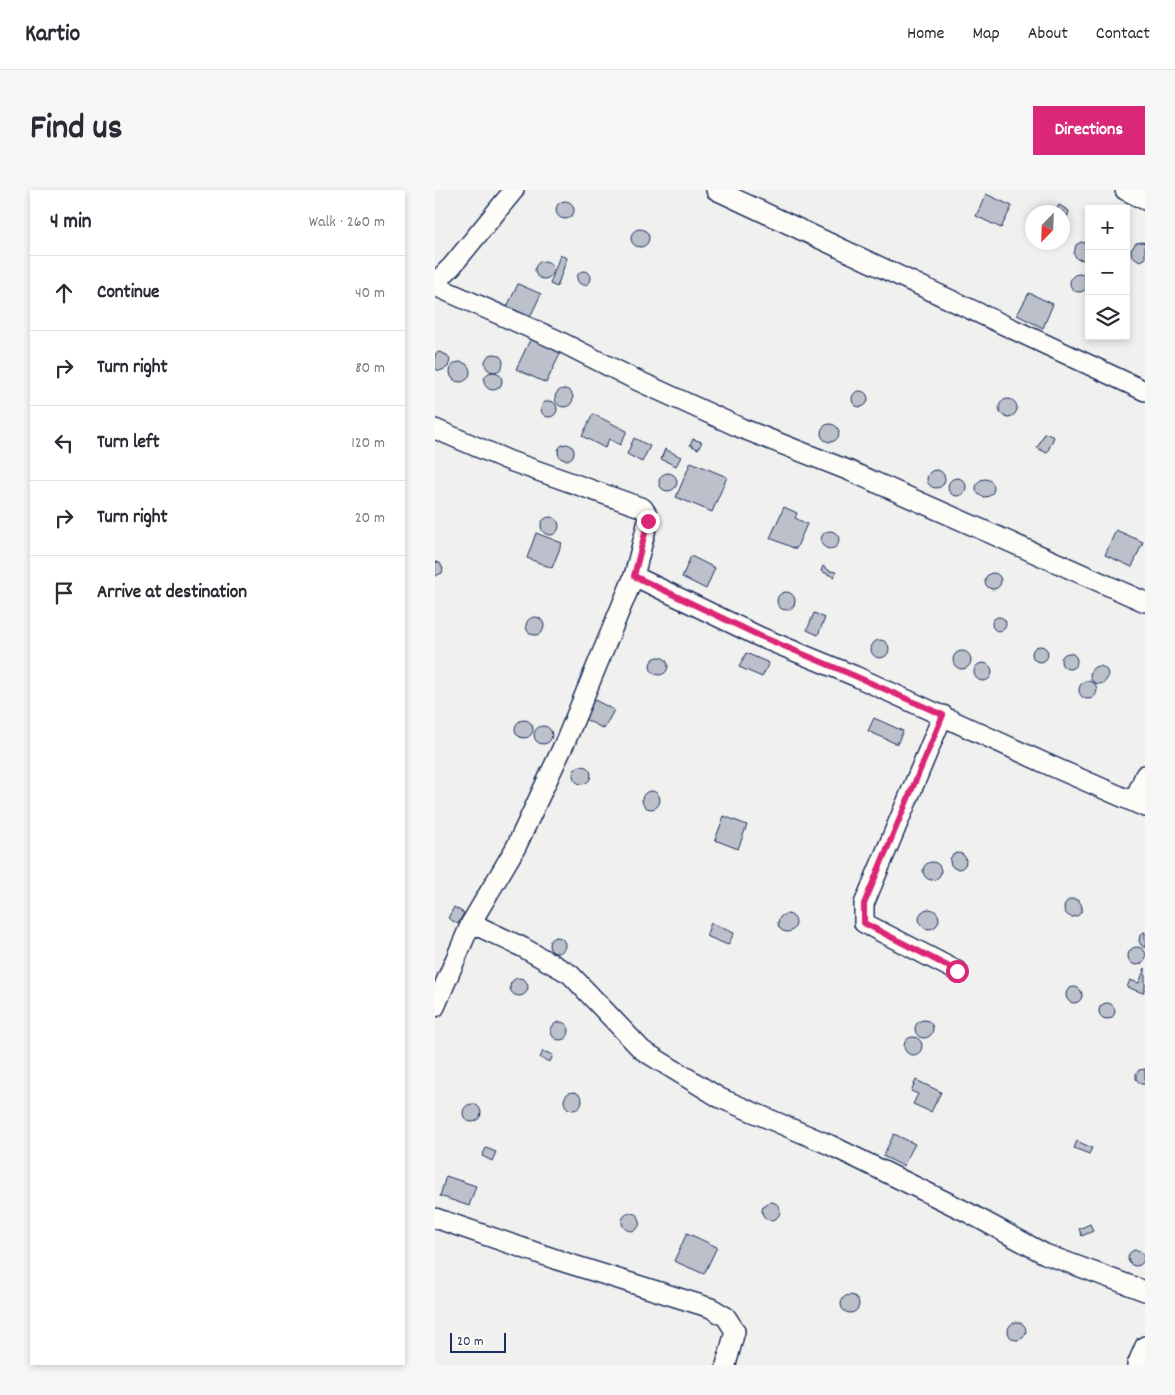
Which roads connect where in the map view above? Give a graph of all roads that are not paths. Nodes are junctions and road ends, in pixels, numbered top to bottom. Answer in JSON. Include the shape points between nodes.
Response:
{"nodes":[{"id":1,"x":716,"y":190,"type":"edge"},
{"id":2,"x":1125,"y":190,"type":"edge"},
{"id":3,"x":506,"y":193,"type":"edge"},
{"id":4,"x":1145,"y":200,"type":"edge"},
{"id":5,"x":435,"y":284,"type":"edge"},
{"id":6,"x":1145,"y":392,"type":"edge"},
{"id":7,"x":435,"y":429,"type":"edge"},
{"id":8,"x":634,"y":576,"type":"junction"},
{"id":9,"x":1145,"y":602,"type":"edge"},
{"id":10,"x":943,"y":715,"type":"junction"},
{"id":11,"x":1145,"y":775,"type":"edge"},
{"id":12,"x":1139,"y":804,"type":"edge"},
{"id":13,"x":471,"y":924,"type":"junction"},
{"id":14,"x":957,"y":971,"type":"dead end"},
{"id":15,"x":435,"y":1008,"type":"edge"},
{"id":16,"x":435,"y":1218,"type":"edge"},
{"id":17,"x":1145,"y":1291,"type":"edge"},
{"id":18,"x":1145,"y":1346,"type":"edge"},
{"id":19,"x":726,"y":1365,"type":"edge"},
{"id":20,"x":1137,"y":1365,"type":"edge"}],
"edges":[{"from":1,"to":6,"type":"street"},
{"from":2,"to":4,"type":"street"},
{"from":3,"to":5,"type":"street"},
{"from":5,"to":9,"type":"street","via":[[741,428],[859,475]]},
{"from":7,"to":8,"type":"street","via":[[510,461],[643,508],[648,521]]},
{"from":8,"to":10,"type":"street","via":[[760,636]]},
{"from":8,"to":13,"type":"street","via":[[566,740],[516,847]]},
{"from":10,"to":12,"type":"street"},
{"from":10,"to":14,"type":"street","via":[[864,904],[864,923]]},
{"from":11,"to":12,"type":"street"},
{"from":13,"to":15,"type":"street"},
{"from":13,"to":17,"type":"street","via":[[522,947],[569,974],[642,1050],[720,1098],[830,1144],[1045,1254]]},
{"from":16,"to":19,"type":"street","via":[[711,1308],[726,1317],[735,1331]]},
{"from":18,"to":20,"type":"street"}]}
